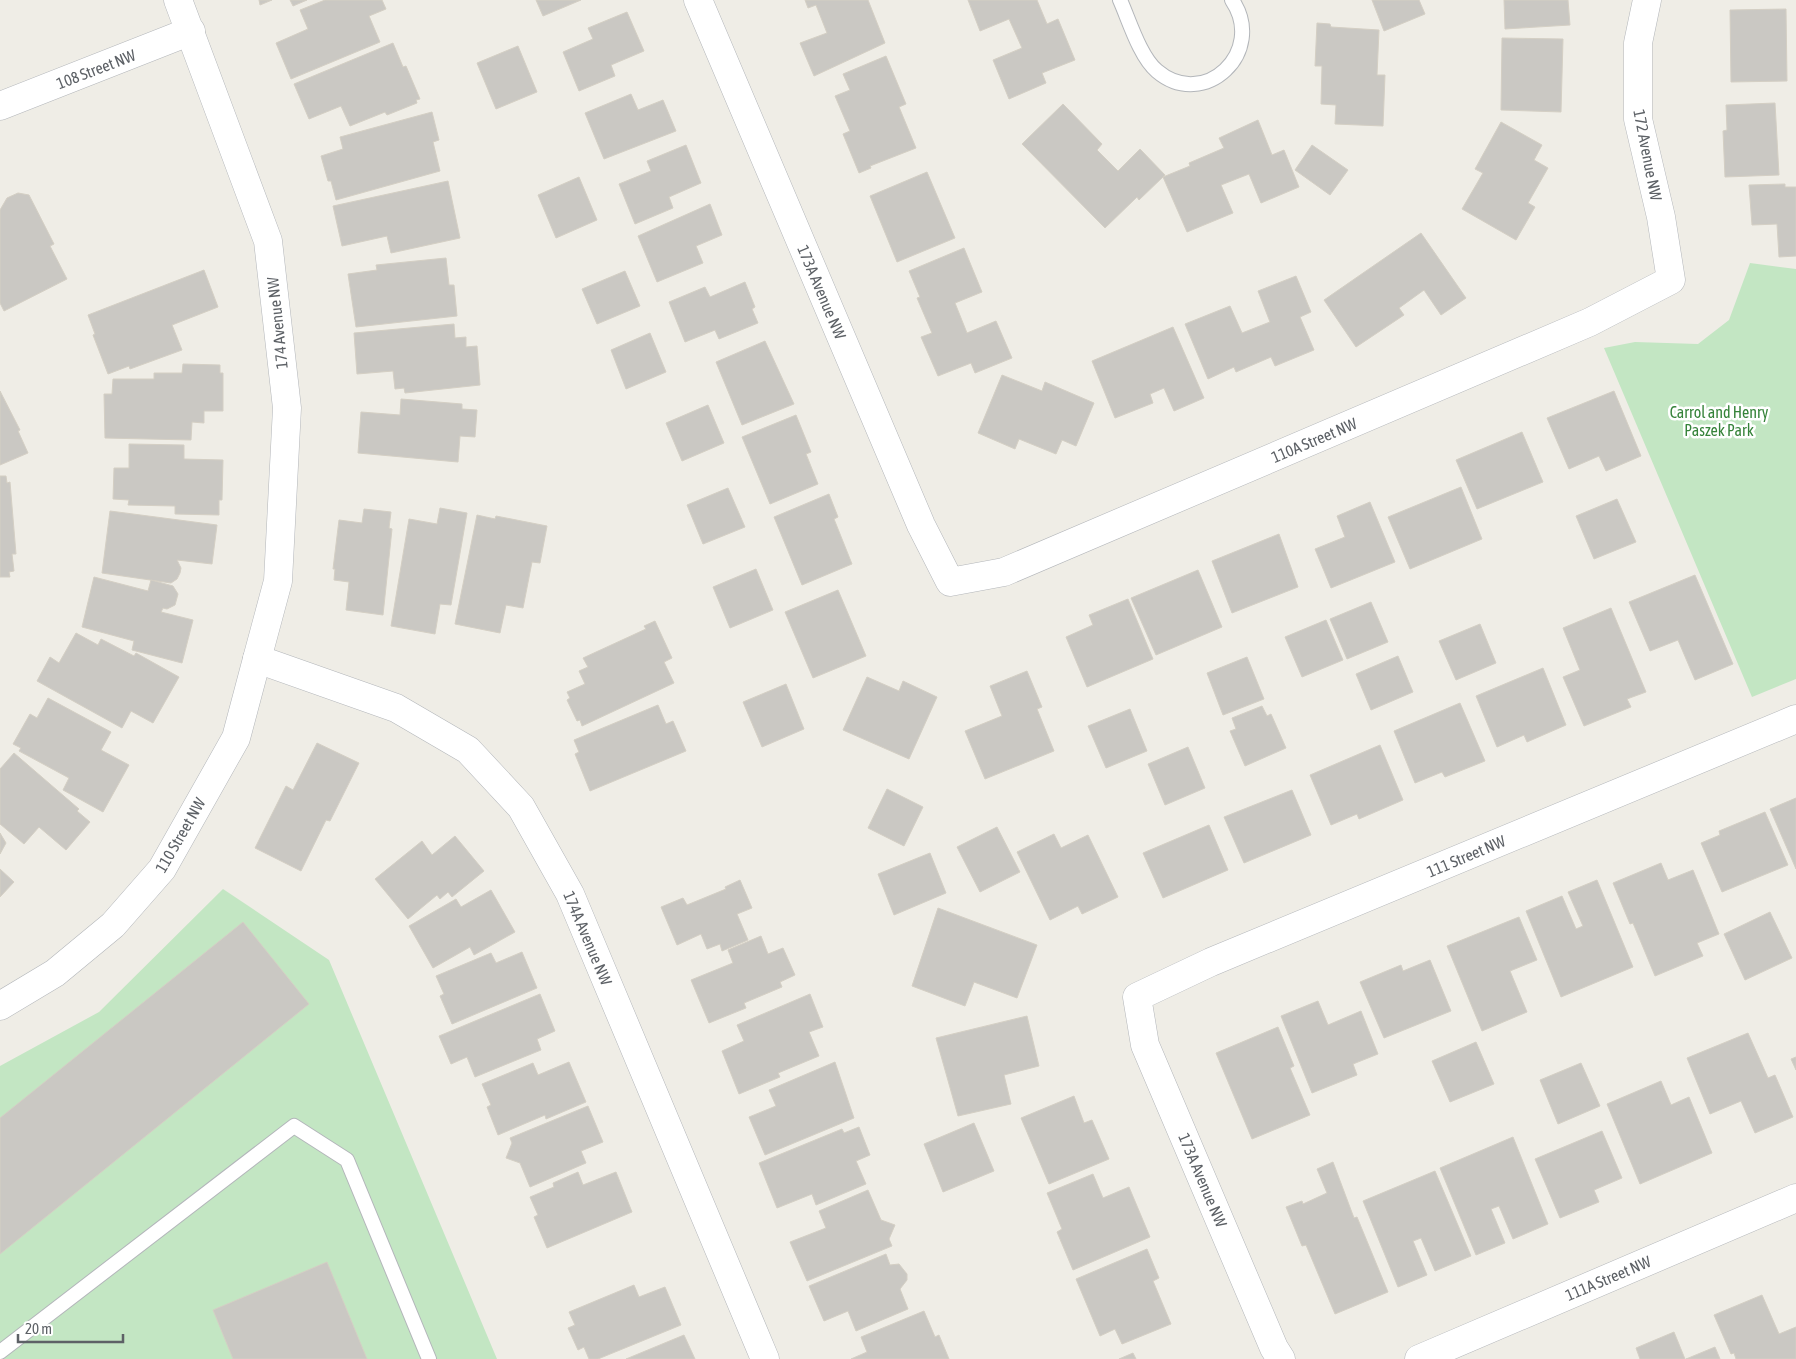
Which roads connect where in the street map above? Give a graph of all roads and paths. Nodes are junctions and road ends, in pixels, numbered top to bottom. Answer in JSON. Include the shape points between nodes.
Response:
{"nodes":[{"id":1,"x":178,"y":0,"type":"edge"},
{"id":2,"x":698,"y":0,"type":"edge"},
{"id":3,"x":1120,"y":0,"type":"edge"},
{"id":4,"x":1232,"y":0,"type":"edge"},
{"id":5,"x":1647,"y":0,"type":"edge"},
{"id":6,"x":191,"y":31,"type":"junction"},
{"id":7,"x":0,"y":106,"type":"edge"},
{"id":8,"x":1671,"y":280,"type":"joint"},
{"id":9,"x":950,"y":582,"type":"joint"},
{"id":10,"x":257,"y":659,"type":"junction"},
{"id":11,"x":1796,"y":719,"type":"edge"},
{"id":12,"x":1137,"y":997,"type":"joint"},
{"id":13,"x":0,"y":1006,"type":"edge"},
{"id":14,"x":1796,"y":1198,"type":"edge"},
{"id":15,"x":0,"y":1352,"type":"edge"},
{"id":16,"x":429,"y":1359,"type":"edge"},
{"id":17,"x":765,"y":1359,"type":"edge"},
{"id":18,"x":1281,"y":1359,"type":"edge"},
{"id":19,"x":1419,"y":1359,"type":"edge"}],
"edges":[{"from":1,"to":6,"type":"street","name":"174 Avenue NW"},
{"from":2,"to":9,"type":"street","name":"173A Avenue NW","via":[[921,525]]},
{"from":3,"to":4,"type":"lane","via":[[1148,61],[1156,71],[1167,78],[1193,84],[1219,76],[1239,52],[1242,22]]},
{"from":5,"to":8,"type":"street","name":"172 Avenue NW","via":[[1638,43],[1638,119],[1661,217]]},
{"from":6,"to":7,"type":"street","name":"108 Street NW"},
{"from":6,"to":10,"type":"street","name":"174 Avenue NW","via":[[268,240],[287,408],[278,581]]},
{"from":8,"to":9,"type":"street","name":"110A Street NW","via":[[1590,322],[1004,572]]},
{"from":10,"to":13,"type":"street","name":"110 Street NW","via":[[236,738],[162,869],[114,925],[55,973]]},
{"from":10,"to":17,"type":"street","name":"174A Avenue NW","via":[[396,708],[468,750],[521,807],[570,894]]},
{"from":11,"to":12,"type":"street","name":"111 Street NW","via":[[1211,962]]},
{"from":12,"to":18,"type":"street","name":"173A Avenue NW","via":[[1146,1045]]},
{"from":14,"to":19,"type":"street","name":"111A Street NW"},
{"from":15,"to":16,"type":"lane","via":[[294,1126],[347,1160]]}]}
